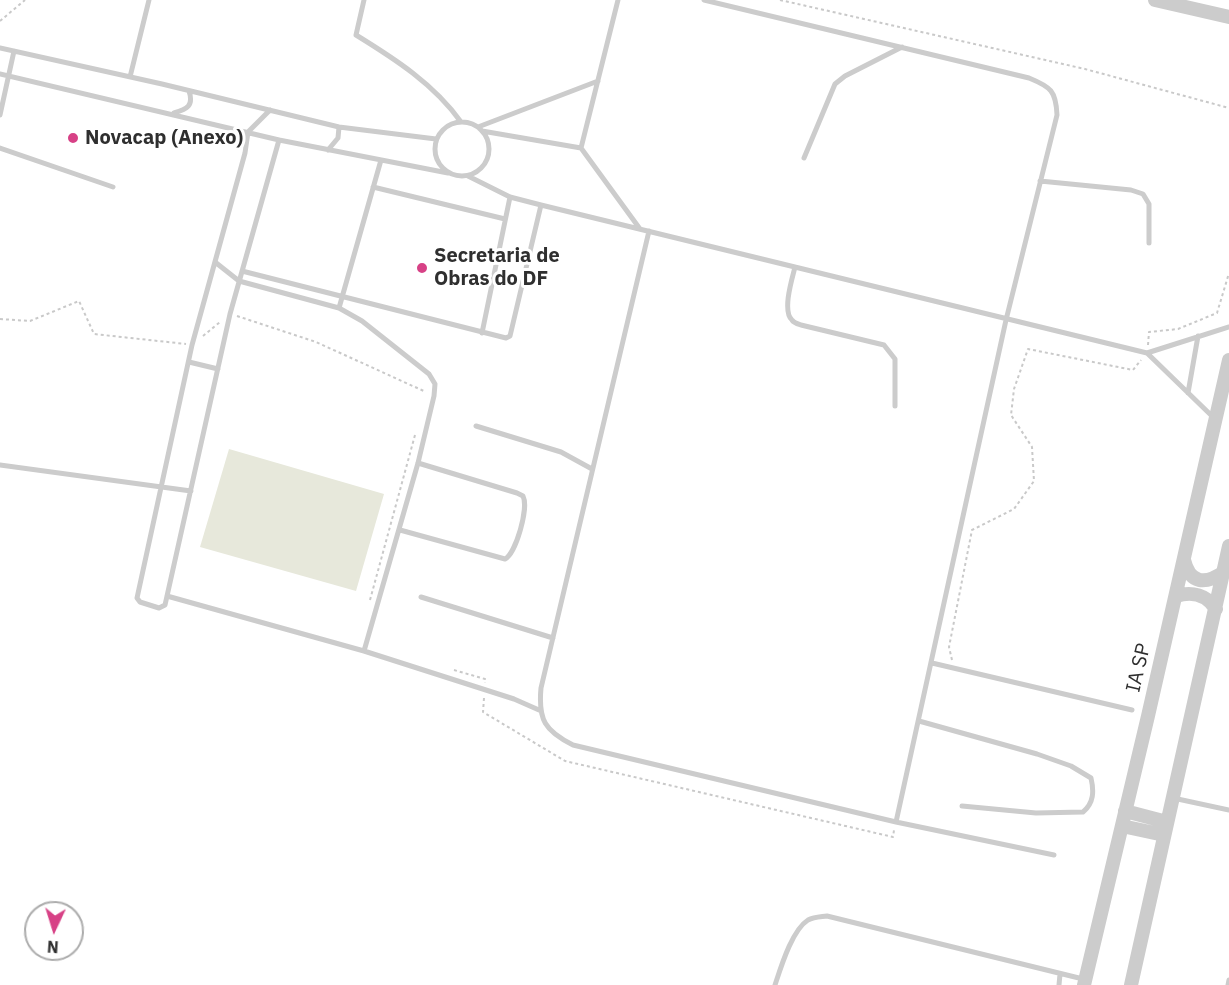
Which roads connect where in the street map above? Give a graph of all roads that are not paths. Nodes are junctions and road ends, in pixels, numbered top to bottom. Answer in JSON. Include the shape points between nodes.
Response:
{"nodes":[{"id":1,"x":149,"y":0,"type":"edge"},
{"id":2,"x":364,"y":0,"type":"edge"},
{"id":3,"x":618,"y":0,"type":"edge"},
{"id":4,"x":704,"y":0,"type":"edge"},
{"id":5,"x":1155,"y":0,"type":"edge"},
{"id":6,"x":1229,"y":17,"type":"edge"},
{"id":7,"x":902,"y":47,"type":"junction"},
{"id":8,"x":0,"y":48,"type":"edge"},
{"id":9,"x":14,"y":51,"type":"junction"},
{"id":10,"x":0,"y":74,"type":"edge"},
{"id":11,"x":9,"y":75,"type":"junction"},
{"id":12,"x":130,"y":77,"type":"junction"},
{"id":13,"x":598,"y":81,"type":"junction"},
{"id":14,"x":189,"y":91,"type":"junction"},
{"id":15,"x":270,"y":110,"type":"junction"},
{"id":16,"x":0,"y":114,"type":"edge"},
{"id":17,"x":172,"y":114,"type":"junction"},
{"id":18,"x":461,"y":122,"type":"junction"},
{"id":19,"x":339,"y":127,"type":"junction"},
{"id":20,"x":480,"y":129,"type":"junction"},
{"id":21,"x":248,"y":132,"type":"junction"},
{"id":22,"x":436,"y":139,"type":"junction"},
{"id":23,"x":279,"y":140,"type":"junction"},
{"id":24,"x":0,"y":148,"type":"edge"},
{"id":25,"x":581,"y":148,"type":"junction"},
{"id":26,"x":328,"y":150,"type":"junction"},
{"id":27,"x":804,"y":158,"type":"dead end"},
{"id":28,"x":381,"y":160,"type":"junction"},
{"id":29,"x":448,"y":173,"type":"junction"},
{"id":30,"x":468,"y":176,"type":"junction"},
{"id":31,"x":1040,"y":181,"type":"junction"},
{"id":32,"x":113,"y":186,"type":"dead end"},
{"id":33,"x":373,"y":187,"type":"junction"},
{"id":34,"x":510,"y":197,"type":"junction"},
{"id":35,"x":541,"y":205,"type":"junction"},
{"id":36,"x":505,"y":219,"type":"junction"},
{"id":37,"x":640,"y":229,"type":"junction"},
{"id":38,"x":649,"y":231,"type":"junction"},
{"id":39,"x":1149,"y":243,"type":"dead end"},
{"id":40,"x":215,"y":262,"type":"junction"},
{"id":41,"x":795,"y":267,"type":"junction"},
{"id":42,"x":242,"y":271,"type":"junction"},
{"id":43,"x":239,"y":281,"type":"junction"},
{"id":44,"x":342,"y":297,"type":"junction"},
{"id":45,"x":339,"y":308,"type":"junction"},
{"id":46,"x":1006,"y":320,"type":"junction"},
{"id":47,"x":1229,"y":327,"type":"edge"},
{"id":48,"x":482,"y":333,"type":"junction"},
{"id":49,"x":1198,"y":336,"type":"junction"},
{"id":50,"x":1147,"y":352,"type":"junction"},
{"id":51,"x":1229,"y":360,"type":"edge"},
{"id":52,"x":189,"y":362,"type":"junction"},
{"id":53,"x":218,"y":369,"type":"junction"},
{"id":54,"x":1188,"y":393,"type":"junction"},
{"id":55,"x":895,"y":406,"type":"dead end"},
{"id":56,"x":1215,"y":420,"type":"junction"},
{"id":57,"x":476,"y":426,"type":"dead end"},
{"id":58,"x":418,"y":463,"type":"junction"},
{"id":59,"x":0,"y":465,"type":"edge"},
{"id":60,"x":592,"y":469,"type":"junction"},
{"id":61,"x":162,"y":488,"type":"junction"},
{"id":62,"x":190,"y":491,"type":"junction"},
{"id":63,"x":399,"y":530,"type":"junction"},
{"id":64,"x":1229,"y":546,"type":"edge"},
{"id":65,"x":1184,"y":560,"type":"junction"},
{"id":66,"x":1224,"y":572,"type":"junction"},
{"id":67,"x":167,"y":596,"type":"junction"},
{"id":68,"x":1176,"y":596,"type":"junction"},
{"id":69,"x":421,"y":597,"type":"dead end"},
{"id":70,"x":1216,"y":609,"type":"junction"},
{"id":71,"x":553,"y":638,"type":"junction"},
{"id":72,"x":364,"y":651,"type":"junction"},
{"id":73,"x":932,"y":663,"type":"junction"},
{"id":74,"x":539,"y":710,"type":"junction"},
{"id":75,"x":1132,"y":711,"type":"dead end"},
{"id":76,"x":919,"y":721,"type":"junction"},
{"id":77,"x":1172,"y":798,"type":"junction"},
{"id":78,"x":962,"y":806,"type":"dead end"},
{"id":79,"x":1229,"y":810,"type":"edge"},
{"id":80,"x":1125,"y":811,"type":"junction"},
{"id":81,"x":896,"y":822,"type":"junction"},
{"id":82,"x":1122,"y":826,"type":"junction"},
{"id":83,"x":1165,"y":828,"type":"junction"},
{"id":84,"x":1054,"y":855,"type":"dead end"},
{"id":85,"x":1060,"y":974,"type":"junction"},
{"id":86,"x":1229,"y":980,"type":"edge"},
{"id":87,"x":1084,"y":982,"type":"edge"},
{"id":88,"x":775,"y":985,"type":"edge"},
{"id":89,"x":1059,"y":985,"type":"edge"},
{"id":90,"x":1131,"y":985,"type":"edge"},
{"id":91,"x":1228,"y":985,"type":"edge"}],
"edges":[{"from":1,"to":12,"type":"lane"},
{"from":2,"to":18,"type":"lane","via":[[356,35],[400,62],[447,103]]},
{"from":3,"to":13,"type":"lane"},
{"from":4,"to":7,"type":"lane"},
{"from":5,"to":6,"type":"street"},
{"from":7,"to":27,"type":"lane","via":[[835,84]]},
{"from":7,"to":31,"type":"lane","via":[[1029,78],[1053,92],[1057,115]]},
{"from":8,"to":9,"type":"lane"},
{"from":9,"to":11,"type":"lane"},
{"from":9,"to":12,"type":"lane"},
{"from":10,"to":11,"type":"lane"},
{"from":11,"to":16,"type":"lane"},
{"from":11,"to":17,"type":"lane"},
{"from":12,"to":14,"type":"lane"},
{"from":13,"to":20,"type":"lane"},
{"from":13,"to":25,"type":"lane"},
{"from":14,"to":15,"type":"lane"},
{"from":14,"to":17,"type":"lane","via":[[190,105]]},
{"from":15,"to":19,"type":"lane"},
{"from":15,"to":21,"type":"lane"},
{"from":17,"to":21,"type":"lane"},
{"from":18,"to":20,"type":"lane"},
{"from":18,"to":22,"type":"lane","via":[[446,127]]},
{"from":19,"to":22,"type":"lane"},
{"from":19,"to":26,"type":"lane","via":[[338,138]]},
{"from":20,"to":25,"type":"lane"},
{"from":20,"to":30,"type":"lane","via":[[489,153],[482,168]]},
{"from":21,"to":23,"type":"lane"},
{"from":21,"to":40,"type":"lane"},
{"from":22,"to":29,"type":"lane","via":[[435,158]]},
{"from":23,"to":26,"type":"lane"},
{"from":23,"to":42,"type":"lane"},
{"from":24,"to":32,"type":"lane"},
{"from":25,"to":37,"type":"lane"},
{"from":26,"to":28,"type":"lane"},
{"from":28,"to":29,"type":"lane"},
{"from":28,"to":33,"type":"lane"},
{"from":29,"to":30,"type":"lane"},
{"from":30,"to":34,"type":"lane"},
{"from":31,"to":39,"type":"lane","via":[[1143,194],[1149,204]]},
{"from":31,"to":46,"type":"lane"},
{"from":33,"to":36,"type":"lane"},
{"from":33,"to":44,"type":"lane"},
{"from":34,"to":35,"type":"lane"},
{"from":34,"to":36,"type":"lane"},
{"from":35,"to":37,"type":"lane"},
{"from":35,"to":48,"type":"lane","via":[[510,336]]},
{"from":36,"to":48,"type":"lane"},
{"from":37,"to":38,"type":"lane"},
{"from":38,"to":41,"type":"lane"},
{"from":38,"to":60,"type":"lane"},
{"from":40,"to":43,"type":"lane"},
{"from":40,"to":52,"type":"lane"},
{"from":41,"to":46,"type":"lane"},
{"from":41,"to":55,"type":"lane","via":[[788,294],[788,314],[792,320],[884,345],[895,359]]},
{"from":42,"to":43,"type":"lane"},
{"from":42,"to":44,"type":"lane"},
{"from":43,"to":45,"type":"lane"},
{"from":43,"to":53,"type":"lane"},
{"from":44,"to":45,"type":"lane"},
{"from":44,"to":48,"type":"lane"},
{"from":45,"to":58,"type":"lane","via":[[362,321],[429,374],[435,384]]},
{"from":46,"to":50,"type":"lane"},
{"from":46,"to":73,"type":"lane"},
{"from":47,"to":49,"type":"lane"},
{"from":49,"to":50,"type":"lane"},
{"from":49,"to":54,"type":"lane"},
{"from":50,"to":54,"type":"lane"},
{"from":51,"to":56,"type":"street","name":"IA SP"},
{"from":52,"to":53,"type":"lane"},
{"from":52,"to":61,"type":"lane"},
{"from":53,"to":62,"type":"lane"},
{"from":54,"to":56,"type":"lane"},
{"from":56,"to":65,"type":"street","name":"IA SP"},
{"from":57,"to":60,"type":"lane","via":[[561,452]]},
{"from":58,"to":63,"type":"lane"},
{"from":58,"to":63,"type":"lane","via":[[524,496],[526,510],[512,554],[505,558]]},
{"from":59,"to":61,"type":"lane"},
{"from":60,"to":71,"type":"lane"},
{"from":61,"to":62,"type":"lane"},
{"from":61,"to":67,"type":"lane","via":[[137,598],[162,608]]},
{"from":62,"to":67,"type":"lane"},
{"from":63,"to":72,"type":"lane"},
{"from":64,"to":66,"type":"street"},
{"from":65,"to":66,"type":"street","via":[[1191,576],[1199,580],[1208,581]]},
{"from":65,"to":68,"type":"street","name":"IA SP"},
{"from":66,"to":70,"type":"street"},
{"from":67,"to":72,"type":"lane"},
{"from":68,"to":70,"type":"street","via":[[1204,597]]},
{"from":68,"to":80,"type":"street","name":"IA SP"},
{"from":69,"to":71,"type":"lane"},
{"from":70,"to":77,"type":"street"},
{"from":71,"to":74,"type":"lane"},
{"from":72,"to":74,"type":"lane"},
{"from":73,"to":75,"type":"lane"},
{"from":73,"to":76,"type":"lane"},
{"from":74,"to":81,"type":"lane","via":[[556,737],[573,745]]},
{"from":76,"to":78,"type":"lane","via":[[1071,766],[1091,778],[1093,785],[1092,801],[1083,812],[1036,813]]},
{"from":76,"to":81,"type":"lane"},
{"from":77,"to":79,"type":"lane"},
{"from":77,"to":83,"type":"street"},
{"from":80,"to":82,"type":"street","name":"IA SP"},
{"from":80,"to":83,"type":"street"},
{"from":81,"to":84,"type":"lane"},
{"from":82,"to":83,"type":"street"},
{"from":82,"to":87,"type":"street","name":"IA SP"},
{"from":83,"to":90,"type":"street"},
{"from":85,"to":87,"type":"lane"},
{"from":85,"to":88,"type":"lane","via":[[827,916],[809,919],[796,934]]},
{"from":85,"to":89,"type":"lane"},
{"from":86,"to":91,"type":"lane"}]}
